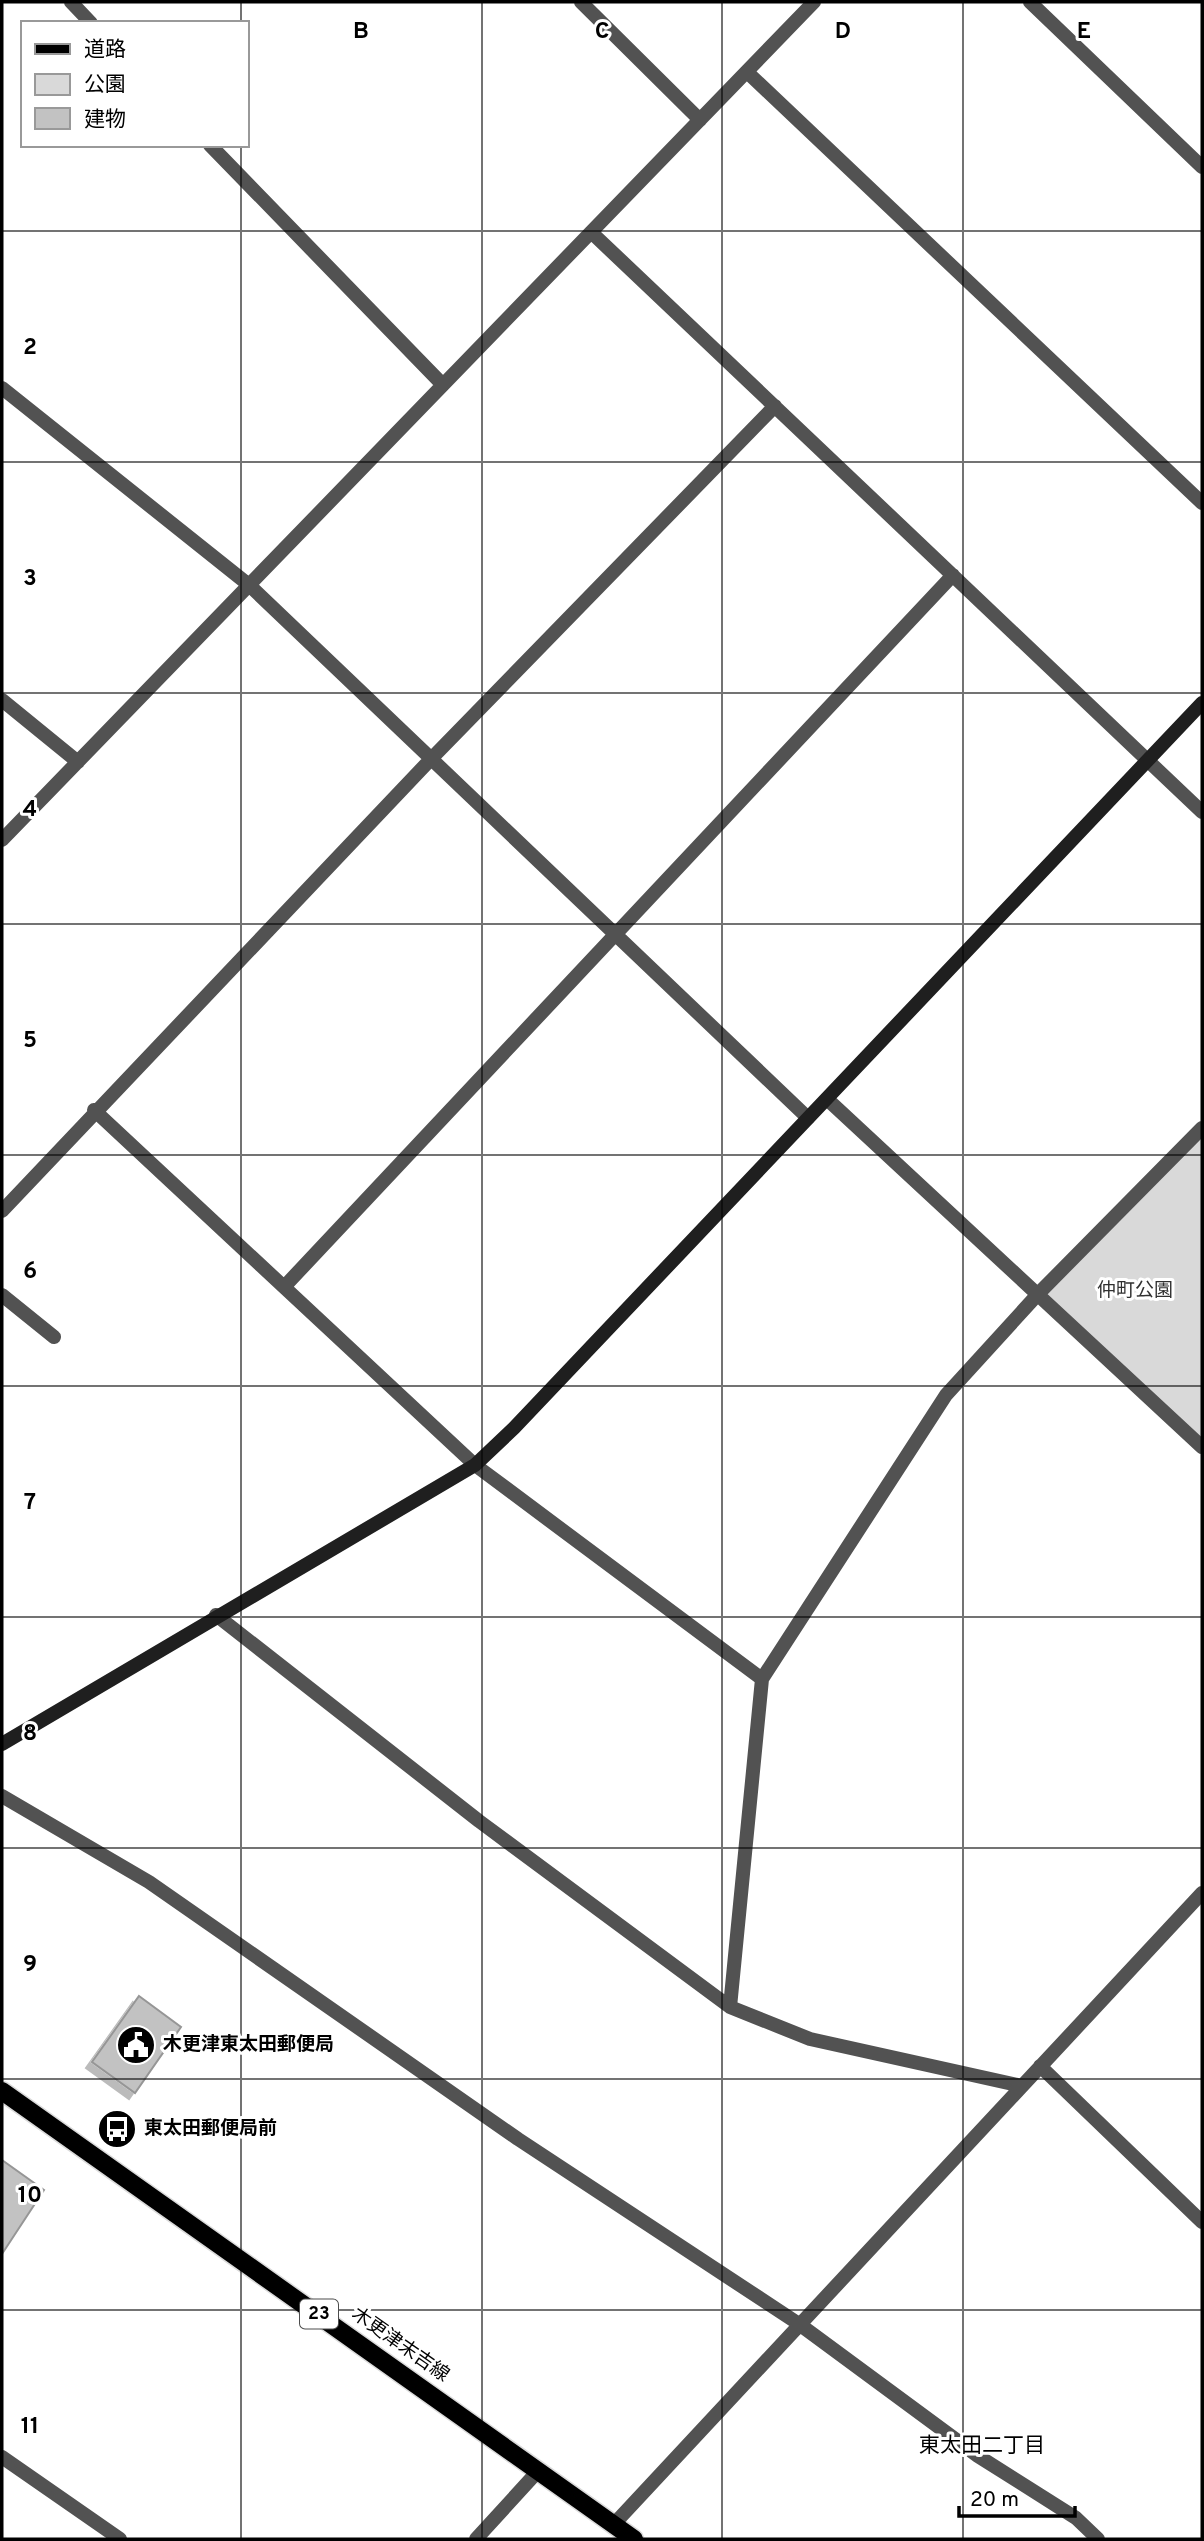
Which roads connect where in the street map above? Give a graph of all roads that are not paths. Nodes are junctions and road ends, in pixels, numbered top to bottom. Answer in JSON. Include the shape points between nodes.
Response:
{"nodes":[{"id":1,"x":71,"y":2,"type":"edge"},
{"id":2,"x":581,"y":2,"type":"edge"},
{"id":3,"x":814,"y":2,"type":"edge"},
{"id":4,"x":1030,"y":2,"type":"edge"},
{"id":5,"x":89,"y":21,"type":"edge"},
{"id":6,"x":747,"y":72,"type":"junction"},
{"id":7,"x":700,"y":120,"type":"junction"},
{"id":8,"x":212,"y":147,"type":"edge"},
{"id":9,"x":1202,"y":167,"type":"edge"},
{"id":10,"x":591,"y":232,"type":"junction"},
{"id":11,"x":443,"y":385,"type":"junction"},
{"id":12,"x":2,"y":388,"type":"edge"},
{"id":13,"x":775,"y":406,"type":"junction"},
{"id":14,"x":1202,"y":503,"type":"edge"},
{"id":15,"x":953,"y":575,"type":"junction"},
{"id":16,"x":249,"y":585,"type":"junction"},
{"id":17,"x":2,"y":700,"type":"edge"},
{"id":18,"x":1202,"y":704,"type":"edge"},
{"id":19,"x":431,"y":759,"type":"junction"},
{"id":20,"x":1149,"y":761,"type":"junction"},
{"id":21,"x":78,"y":762,"type":"junction"},
{"id":22,"x":1202,"y":811,"type":"edge"},
{"id":23,"x":2,"y":840,"type":"edge"},
{"id":24,"x":615,"y":934,"type":"junction"},
{"id":25,"x":827,"y":1099,"type":"junction"},
{"id":26,"x":94,"y":1111,"type":"junction"},
{"id":27,"x":808,"y":1118,"type":"junction"},
{"id":28,"x":1202,"y":1128,"type":"edge"},
{"id":29,"x":2,"y":1211,"type":"edge"},
{"id":30,"x":284,"y":1287,"type":"junction"},
{"id":31,"x":1039,"y":1293,"type":"junction"},
{"id":32,"x":2,"y":1295,"type":"edge"},
{"id":33,"x":54,"y":1337,"type":"dead end"},
{"id":34,"x":1202,"y":1447,"type":"edge"},
{"id":35,"x":475,"y":1465,"type":"junction"},
{"id":36,"x":216,"y":1615,"type":"junction"},
{"id":37,"x":762,"y":1679,"type":"junction"},
{"id":38,"x":2,"y":1744,"type":"edge"},
{"id":39,"x":2,"y":1796,"type":"edge"},
{"id":40,"x":1202,"y":1893,"type":"edge"},
{"id":41,"x":730,"y":2007,"type":"junction"},
{"id":42,"x":1040,"y":2066,"type":"junction"},
{"id":43,"x":1022,"y":2086,"type":"junction"},
{"id":44,"x":2,"y":2091,"type":"edge"},
{"id":45,"x":1202,"y":2222,"type":"edge"},
{"id":46,"x":799,"y":2324,"type":"junction"},
{"id":47,"x":2,"y":2456,"type":"edge"},
{"id":48,"x":539,"y":2470,"type":"junction"},
{"id":49,"x":615,"y":2523,"type":"junction"},
{"id":50,"x":120,"y":2539,"type":"edge"},
{"id":51,"x":476,"y":2539,"type":"edge"},
{"id":52,"x":634,"y":2539,"type":"edge"},
{"id":53,"x":1098,"y":2539,"type":"edge"}],
"edges":[{"from":1,"to":5,"type":"street"},
{"from":2,"to":7,"type":"street"},
{"from":3,"to":6,"type":"street"},
{"from":4,"to":9,"type":"street"},
{"from":6,"to":7,"type":"street"},
{"from":6,"to":14,"type":"street"},
{"from":7,"to":10,"type":"street"},
{"from":8,"to":11,"type":"street"},
{"from":10,"to":11,"type":"street"},
{"from":10,"to":13,"type":"street"},
{"from":11,"to":16,"type":"street"},
{"from":12,"to":16,"type":"street"},
{"from":13,"to":15,"type":"street"},
{"from":13,"to":19,"type":"street"},
{"from":15,"to":20,"type":"street"},
{"from":15,"to":24,"type":"street"},
{"from":16,"to":19,"type":"street"},
{"from":16,"to":21,"type":"street"},
{"from":17,"to":21,"type":"street"},
{"from":18,"to":20,"type":"street"},
{"from":19,"to":24,"type":"street"},
{"from":19,"to":26,"type":"street"},
{"from":20,"to":22,"type":"street"},
{"from":20,"to":25,"type":"street"},
{"from":21,"to":23,"type":"street"},
{"from":24,"to":27,"type":"street"},
{"from":24,"to":30,"type":"street"},
{"from":25,"to":27,"type":"street"},
{"from":25,"to":31,"type":"street"},
{"from":26,"to":29,"type":"street"},
{"from":26,"to":30,"type":"street"},
{"from":27,"to":35,"type":"street"},
{"from":28,"to":31,"type":"street"},
{"from":30,"to":35,"type":"street"},
{"from":31,"to":34,"type":"street"},
{"from":31,"to":37,"type":"street","via":[[946,1395]]},
{"from":32,"to":33,"type":"street"},
{"from":35,"to":36,"type":"street"},
{"from":35,"to":37,"type":"street"},
{"from":36,"to":38,"type":"street"},
{"from":36,"to":41,"type":"street","via":[[479,1821]]},
{"from":37,"to":41,"type":"street"},
{"from":39,"to":46,"type":"street","via":[[149,1882],[518,2139]]},
{"from":40,"to":42,"type":"street"},
{"from":41,"to":43,"type":"street","via":[[810,2039]]},
{"from":42,"to":43,"type":"street"},
{"from":42,"to":45,"type":"street"},
{"from":43,"to":46,"type":"street"},
{"from":44,"to":48,"type":"main road","name":"木更津末吉線","number":"23"},
{"from":46,"to":49,"type":"street"},
{"from":46,"to":53,"type":"street","via":[[978,2456],[1076,2518]]},
{"from":47,"to":50,"type":"street"},
{"from":48,"to":49,"type":"main road","name":"木更津末吉線","number":"23"},
{"from":48,"to":51,"type":"street"},
{"from":49,"to":52,"type":"main road","name":"木更津末吉線","number":"23"}]}
